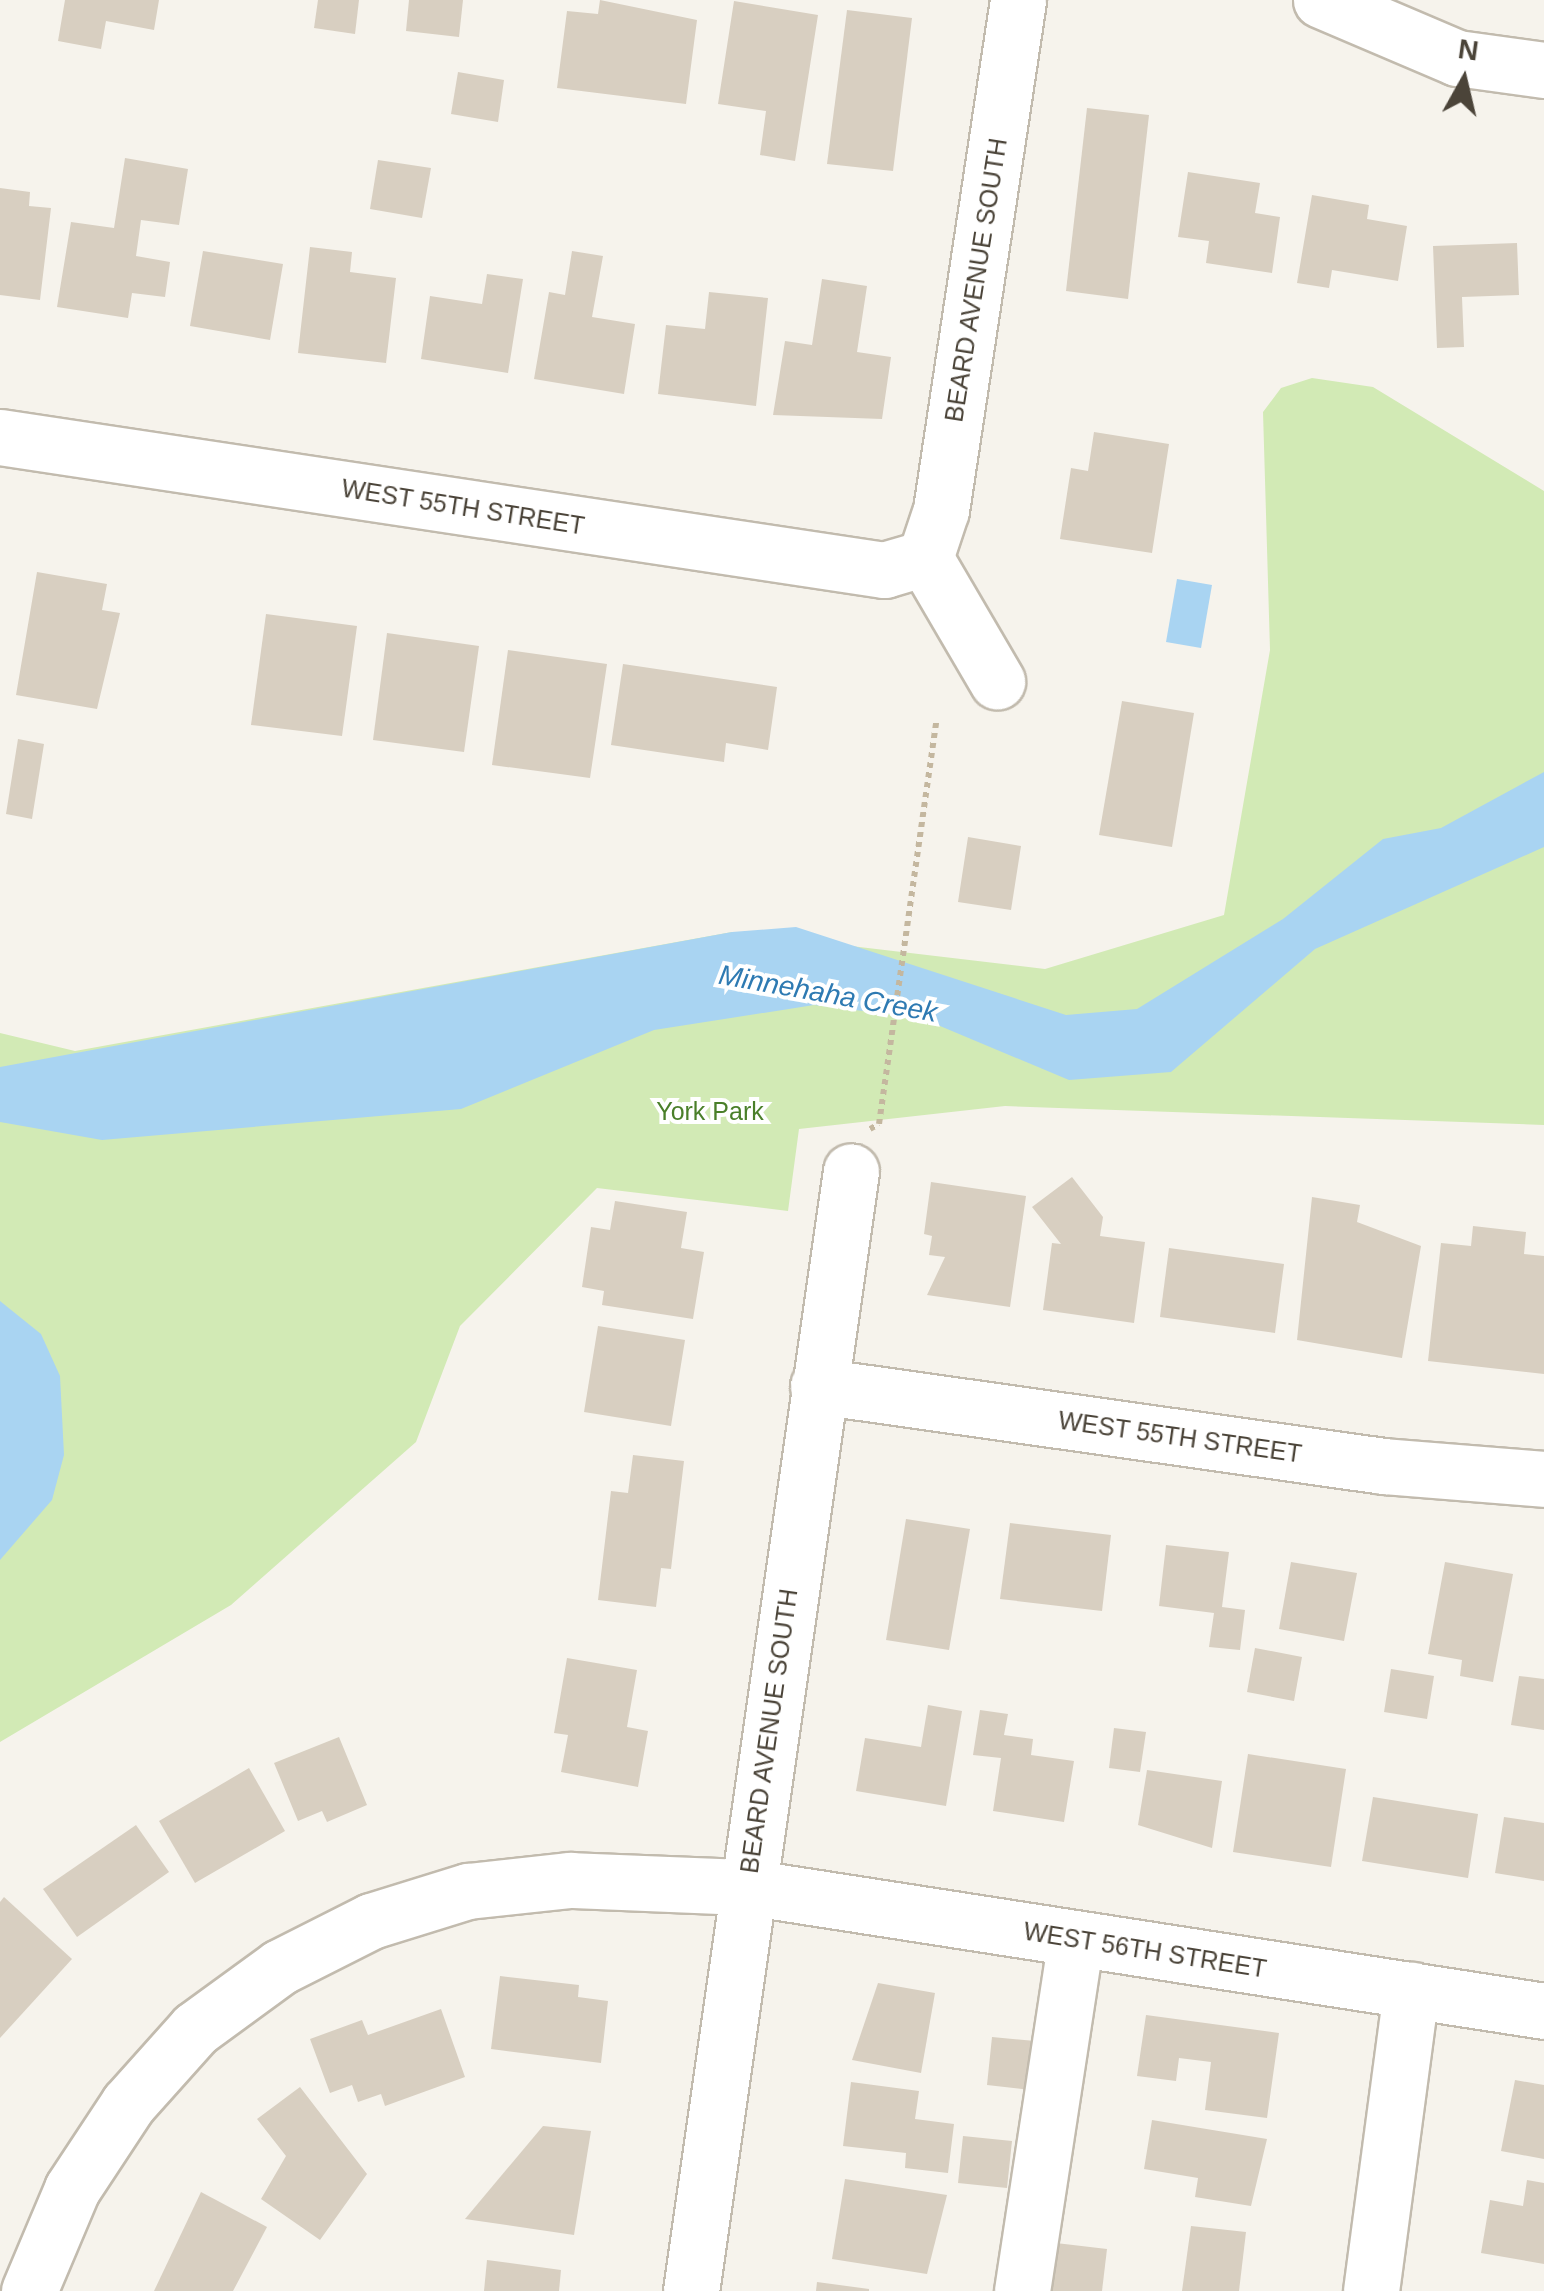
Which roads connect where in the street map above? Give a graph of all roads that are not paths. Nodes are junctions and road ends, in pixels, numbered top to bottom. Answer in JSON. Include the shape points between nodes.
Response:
{"nodes":[{"id":1,"x":1018,"y":0,"type":"edge"},
{"id":2,"x":1321,"y":0,"type":"edge"},
{"id":3,"x":1544,"y":70,"type":"edge"},
{"id":4,"x":0,"y":437,"type":"edge"},
{"id":5,"x":925,"y":558,"type":"junction"},
{"id":6,"x":997,"y":681,"type":"dead end"},
{"id":7,"x":851,"y":1171,"type":"dead end"},
{"id":8,"x":818,"y":1386,"type":"junction"},
{"id":9,"x":1544,"y":1479,"type":"edge"},
{"id":10,"x":747,"y":1887,"type":"junction"},
{"id":11,"x":1076,"y":1940,"type":"junction"},
{"id":12,"x":1411,"y":1990,"type":"junction"},
{"id":13,"x":1544,"y":2011,"type":"edge"},
{"id":14,"x":29,"y":2291,"type":"edge"},
{"id":15,"x":691,"y":2291,"type":"edge"},
{"id":16,"x":1022,"y":2291,"type":"edge"},
{"id":17,"x":1371,"y":2291,"type":"edge"}],
"edges":[{"from":1,"to":5,"type":"street","name":"BEARD AVENUE SOUTH","via":[[940,510]]},
{"from":2,"to":3,"type":"street","via":[[1457,58]]},
{"from":4,"to":5,"type":"street","name":"WEST 55TH STREET","via":[[884,570]]},
{"from":5,"to":6,"type":"street"},
{"from":7,"to":8,"type":"street","name":"BEARD AVENUE SOUTH"},
{"from":8,"to":9,"type":"street","name":"WEST 55TH STREET","via":[[1384,1466]]},
{"from":8,"to":10,"type":"street","name":"BEARD AVENUE SOUTH"},
{"from":10,"to":11,"type":"street","name":"WEST 56TH STREET"},
{"from":10,"to":14,"type":"street","name":"WEST 56TH STREET","via":[[570,1880],[468,1891],[371,1921],[280,1967],[196,2029],[128,2104],[72,2189]]},
{"from":10,"to":15,"type":"street","name":"BEARD AVENUE SOUTH"},
{"from":11,"to":12,"type":"street","name":"WEST 56TH STREET"},
{"from":11,"to":16,"type":"street"},
{"from":12,"to":13,"type":"street","name":"WEST 56TH STREET"},
{"from":12,"to":17,"type":"street"}]}
